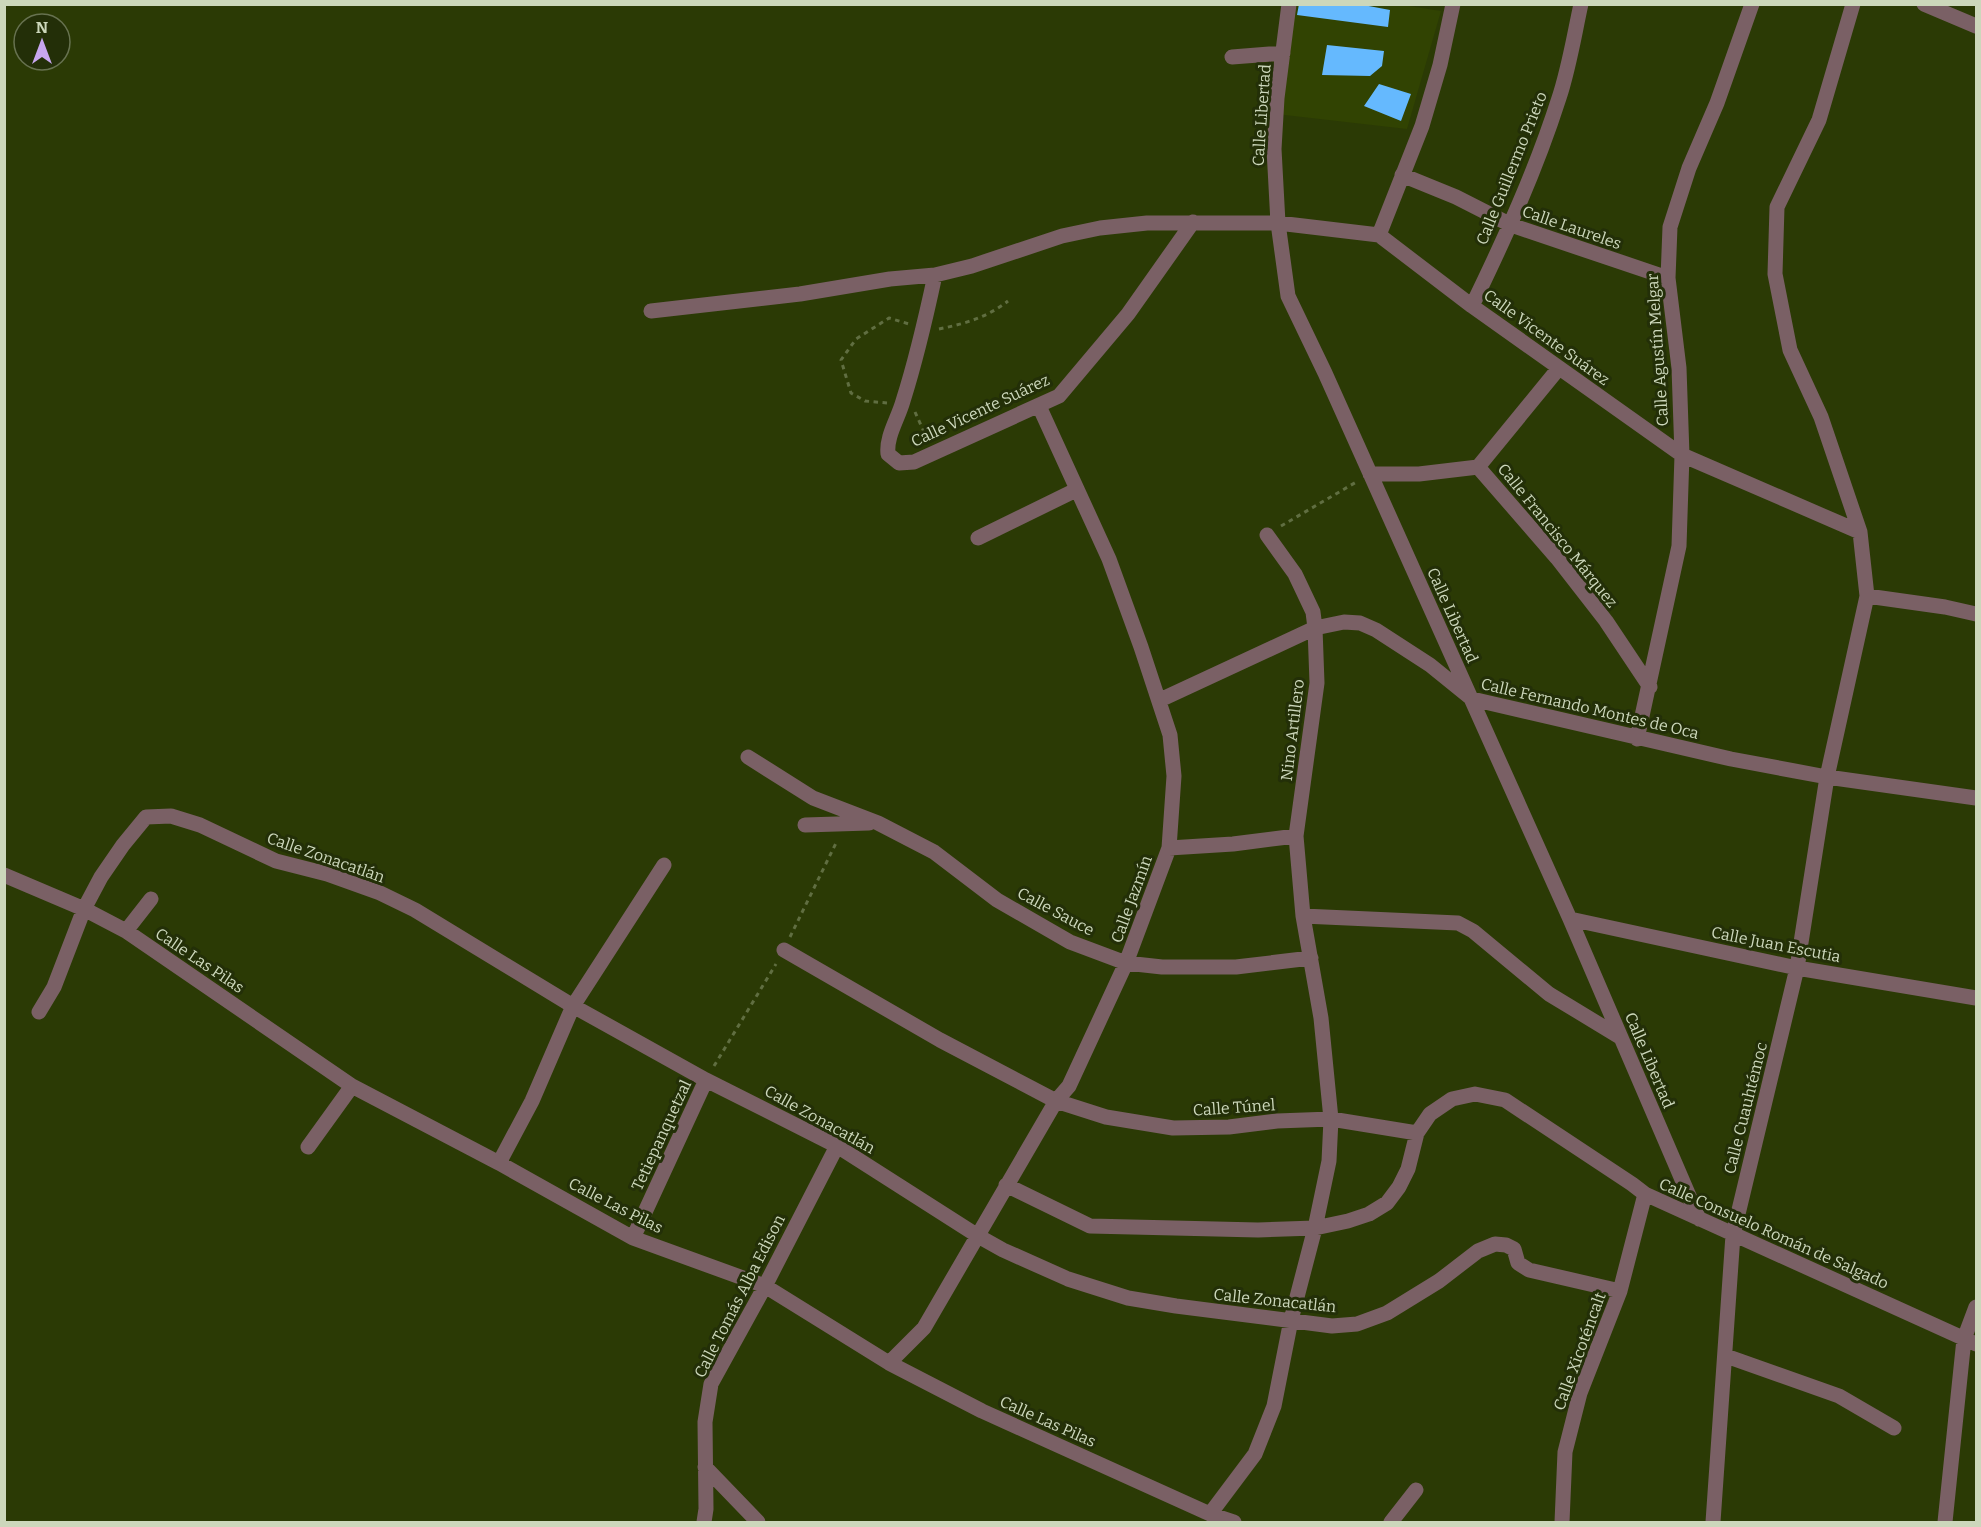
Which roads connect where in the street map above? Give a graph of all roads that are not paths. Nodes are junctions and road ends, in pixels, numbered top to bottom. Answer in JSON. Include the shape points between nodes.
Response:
{"nodes":[{"id":1,"x":1289,"y":4,"type":"edge"},
{"id":2,"x":1453,"y":4,"type":"edge"},
{"id":3,"x":1581,"y":4,"type":"edge"},
{"id":4,"x":1752,"y":4,"type":"edge"},
{"id":5,"x":1853,"y":4,"type":"edge"},
{"id":6,"x":1924,"y":4,"type":"edge"},
{"id":7,"x":1977,"y":26,"type":"edge"},
{"id":8,"x":1283,"y":53,"type":"junction"},
{"id":9,"x":1232,"y":57,"type":"dead end"},
{"id":10,"x":1402,"y":175,"type":"junction"},
{"id":11,"x":1198,"y":222,"type":"junction"},
{"id":12,"x":1278,"y":224,"type":"junction"},
{"id":13,"x":1511,"y":225,"type":"junction"},
{"id":14,"x":1379,"y":235,"type":"junction"},
{"id":15,"x":935,"y":275,"type":"junction"},
{"id":16,"x":1668,"y":278,"type":"junction"},
{"id":17,"x":1472,"y":306,"type":"junction"},
{"id":18,"x":651,"y":311,"type":"dead end"},
{"id":19,"x":1559,"y":368,"type":"junction"},
{"id":20,"x":1039,"y":406,"type":"junction"},
{"id":21,"x":1682,"y":455,"type":"junction"},
{"id":22,"x":1478,"y":467,"type":"junction"},
{"id":23,"x":1370,"y":474,"type":"junction"},
{"id":24,"x":1076,"y":490,"type":"junction"},
{"id":25,"x":1860,"y":532,"type":"junction"},
{"id":26,"x":1266,"y":535,"type":"road end"},
{"id":27,"x":978,"y":538,"type":"dead end"},
{"id":28,"x":1867,"y":596,"type":"junction"},
{"id":29,"x":1977,"y":614,"type":"edge"},
{"id":30,"x":1315,"y":627,"type":"junction"},
{"id":31,"x":1650,"y":687,"type":"junction"},
{"id":32,"x":1472,"y":699,"type":"junction"},
{"id":33,"x":1160,"y":700,"type":"junction"},
{"id":34,"x":1637,"y":739,"type":"junction"},
{"id":35,"x":748,"y":757,"type":"dead end"},
{"id":36,"x":1827,"y":777,"type":"junction"},
{"id":37,"x":1977,"y":798,"type":"edge"},
{"id":38,"x":878,"y":823,"type":"junction"},
{"id":39,"x":805,"y":825,"type":"dead end"},
{"id":40,"x":1296,"y":836,"type":"junction"},
{"id":41,"x":1168,"y":848,"type":"junction"},
{"id":42,"x":664,"y":865,"type":"dead end"},
{"id":43,"x":4,"y":875,"type":"edge"},
{"id":44,"x":151,"y":898,"type":"dead end"},
{"id":45,"x":84,"y":909,"type":"junction"},
{"id":46,"x":1303,"y":916,"type":"junction"},
{"id":47,"x":1570,"y":919,"type":"junction"},
{"id":48,"x":126,"y":931,"type":"junction"},
{"id":49,"x":784,"y":950,"type":"dead end"},
{"id":50,"x":1311,"y":958,"type":"junction"},
{"id":51,"x":1126,"y":963,"type":"junction"},
{"id":52,"x":1797,"y":968,"type":"junction"},
{"id":53,"x":1977,"y":998,"type":"edge"},
{"id":54,"x":573,"y":1006,"type":"junction"},
{"id":55,"x":39,"y":1012,"type":"dead end"},
{"id":56,"x":1620,"y":1036,"type":"junction"},
{"id":57,"x":706,"y":1080,"type":"junction"},
{"id":58,"x":352,"y":1086,"type":"junction"},
{"id":59,"x":1056,"y":1101,"type":"junction"},
{"id":60,"x":1331,"y":1119,"type":"junction"},
{"id":61,"x":1417,"y":1133,"type":"junction"},
{"id":62,"x":837,"y":1146,"type":"junction"},
{"id":63,"x":308,"y":1147,"type":"dead end"},
{"id":64,"x":499,"y":1164,"type":"junction"},
{"id":65,"x":1006,"y":1185,"type":"junction"},
{"id":66,"x":1645,"y":1194,"type":"junction"},
{"id":67,"x":1699,"y":1220,"type":"junction"},
{"id":68,"x":1315,"y":1228,"type":"junction"},
{"id":69,"x":1733,"y":1235,"type":"junction"},
{"id":70,"x":978,"y":1236,"type":"junction"},
{"id":71,"x":633,"y":1238,"type":"junction"},
{"id":72,"x":765,"y":1286,"type":"junction"},
{"id":73,"x":1620,"y":1291,"type":"junction"},
{"id":74,"x":1977,"y":1307,"type":"edge"},
{"id":75,"x":1291,"y":1320,"type":"junction"},
{"id":76,"x":1971,"y":1341,"type":"edge"},
{"id":77,"x":1726,"y":1356,"type":"junction"},
{"id":78,"x":889,"y":1363,"type":"junction"},
{"id":79,"x":1894,"y":1428,"type":"dead end"},
{"id":80,"x":705,"y":1467,"type":"junction"},
{"id":81,"x":1416,"y":1490,"type":"dead end"},
{"id":82,"x":1210,"y":1514,"type":"junction"},
{"id":83,"x":704,"y":1522,"type":"edge"},
{"id":84,"x":758,"y":1522,"type":"edge"},
{"id":85,"x":1234,"y":1522,"type":"edge"},
{"id":86,"x":1390,"y":1522,"type":"edge"},
{"id":87,"x":1562,"y":1522,"type":"edge"},
{"id":88,"x":1713,"y":1522,"type":"edge"},
{"id":89,"x":1945,"y":1522,"type":"edge"}],
"edges":[{"from":1,"to":8,"type":"street","name":"Calle Libertad"},
{"from":2,"to":10,"type":"street","via":[[1422,126]]},
{"from":3,"to":13,"type":"street","name":"Calle Guillermo Prieto","via":[[1560,97]]},
{"from":4,"to":16,"type":"street","name":"Calle Agustín Melgar","via":[[1670,227]]},
{"from":5,"to":25,"type":"street","name":"Calle Cuauhtémoc","via":[[1820,120],[1777,207],[1775,274],[1790,350],[1821,417]]},
{"from":6,"to":7,"type":"street"},
{"from":8,"to":9,"type":"street"},
{"from":8,"to":12,"type":"street","name":"Calle Libertad","via":[[1274,149]]},
{"from":10,"to":13,"type":"street","name":"Calle Laureles"},
{"from":10,"to":14,"type":"street"},
{"from":11,"to":12,"type":"street"},
{"from":11,"to":15,"type":"street","via":[[1100,228]]},
{"from":11,"to":20,"type":"street","name":"Calle Vicente Suárez","via":[[1067,387]]},
{"from":12,"to":14,"type":"street"},
{"from":12,"to":23,"type":"street","name":"Calle Libertad","via":[[1288,296]]},
{"from":13,"to":16,"type":"street","name":"Calle Laureles"},
{"from":13,"to":17,"type":"street","name":"Calle Guillermo Prieto"},
{"from":14,"to":17,"type":"street","name":"Calle Vicente Suárez"},
{"from":15,"to":18,"type":"street"},
{"from":15,"to":20,"type":"street","name":"Calle Vicente Suárez","via":[[903,405],[887,444],[888,454],[899,463],[914,462]]},
{"from":16,"to":21,"type":"street","name":"Calle Agustín Melgar","via":[[1679,368]]},
{"from":17,"to":19,"type":"street","name":"Calle Vicente Suárez"},
{"from":19,"to":21,"type":"street","name":"Calle Vicente Suárez"},
{"from":19,"to":22,"type":"street"},
{"from":20,"to":24,"type":"street","name":"Calle Jazmín"},
{"from":21,"to":25,"type":"street","name":"Calle Vicente Suárez"},
{"from":21,"to":31,"type":"street","name":"Calle Agustín Melgar","via":[[1679,546]]},
{"from":22,"to":23,"type":"street","name":"Calle Francisco Márquez","via":[[1419,474]]},
{"from":22,"to":31,"type":"street","name":"Calle Francisco Márquez","via":[[1557,558]]},
{"from":23,"to":32,"type":"street","name":"Calle Libertad"},
{"from":24,"to":27,"type":"street"},
{"from":24,"to":33,"type":"street","name":"Calle Jazmín","via":[[1109,559]]},
{"from":25,"to":28,"type":"street","name":"Calle Cuauhtémoc"},
{"from":26,"to":30,"type":"street","name":"Nino Artillero","via":[[1295,574],[1313,612]]},
{"from":28,"to":29,"type":"street"},
{"from":28,"to":36,"type":"street","name":"Calle Cuauhtémoc"},
{"from":30,"to":32,"type":"street","name":"Calle Fernando Montes de Oca","via":[[1344,622],[1376,630]]},
{"from":30,"to":33,"type":"street","name":"Calle Fernando Montes de Oca"},
{"from":30,"to":40,"type":"street","name":"Nino Artillero","via":[[1317,683]]},
{"from":31,"to":34,"type":"street","name":"Calle Agustín Melgar"},
{"from":32,"to":34,"type":"street","name":"Calle Fernando Montes de Oca"},
{"from":32,"to":47,"type":"street","name":"Calle Libertad"},
{"from":33,"to":41,"type":"street","name":"Calle Jazmín","via":[[1170,735],[1174,776]]},
{"from":34,"to":36,"type":"street","name":"Calle Fernando Montes de Oca"},
{"from":35,"to":38,"type":"street","name":"Calle Sauce","via":[[813,798]]},
{"from":36,"to":37,"type":"street","name":"Calle Fernando Montes de Oca"},
{"from":36,"to":52,"type":"street","name":"Calle Cuauhtémoc"},
{"from":38,"to":39,"type":"street"},
{"from":38,"to":51,"type":"street","name":"Calle Sauce","via":[[934,852],[997,900],[1070,942]]},
{"from":40,"to":41,"type":"street"},
{"from":40,"to":46,"type":"street","name":"Nino Artillero"},
{"from":41,"to":51,"type":"street","name":"Calle Jazmín"},
{"from":42,"to":54,"type":"street"},
{"from":43,"to":45,"type":"street","name":"Calle Las Pilas"},
{"from":44,"to":48,"type":"street"},
{"from":45,"to":48,"type":"street","name":"Calle Las Pilas"},
{"from":45,"to":54,"type":"street","name":"Calle Zonacatlán","via":[[100,877],[146,817],[171,816],[200,825],[276,861],[380,893]]},
{"from":45,"to":55,"type":"street","via":[[54,987]]},
{"from":46,"to":50,"type":"street","name":"Nino Artillero"},
{"from":46,"to":56,"type":"street","via":[[1458,923],[1473,931],[1548,994]]},
{"from":47,"to":52,"type":"street","name":"Calle Juan Escutia"},
{"from":47,"to":56,"type":"street","name":"Calle Libertad"},
{"from":48,"to":58,"type":"street","name":"Calle Las Pilas"},
{"from":49,"to":59,"type":"street","name":"Calle Túnel"},
{"from":50,"to":51,"type":"street","name":"Calle Sauce","via":[[1236,967]]},
{"from":50,"to":60,"type":"street","name":"Nino Artillero"},
{"from":51,"to":59,"type":"street","name":"Calle Jazmín","via":[[1069,1086]]},
{"from":52,"to":53,"type":"street","name":"Calle Juan Escutia"},
{"from":52,"to":69,"type":"street","name":"Calle Cuauhtémoc"},
{"from":54,"to":57,"type":"street","name":"Calle Zonacatlán"},
{"from":54,"to":64,"type":"street","via":[[532,1101]]},
{"from":56,"to":67,"type":"street","name":"Calle Libertad"},
{"from":57,"to":62,"type":"street","name":"Calle Zonacatlán"},
{"from":57,"to":71,"type":"street","name":"Tetiepanquetzal"},
{"from":58,"to":63,"type":"street"},
{"from":58,"to":64,"type":"street","name":"Calle Las Pilas"},
{"from":59,"to":60,"type":"street","name":"Calle Túnel","via":[[1106,1117],[1173,1128]]},
{"from":59,"to":65,"type":"street","name":"Calle Jazmín"},
{"from":60,"to":61,"type":"street","name":"Calle Túnel"},
{"from":60,"to":68,"type":"street","name":"Nino Artillero","via":[[1329,1161]]},
{"from":61,"to":66,"type":"street","name":"Calle Consuelo Román de Salgado","via":[[1430,1114],[1452,1099],[1475,1094],[1504,1100]]},
{"from":61,"to":68,"type":"street","name":"Calle Consuelo Román de Salgado","via":[[1408,1169],[1387,1203],[1370,1214]]},
{"from":62,"to":70,"type":"street","name":"Calle Zonacatlán"},
{"from":62,"to":72,"type":"street","name":"Calle Tomás Alba Edison"},
{"from":64,"to":71,"type":"street","name":"Calle Las Pilas"},
{"from":65,"to":68,"type":"street","name":"Calle Consuelo Román de Salgado","via":[[1090,1226]]},
{"from":65,"to":70,"type":"street","name":"Calle Jazmín"},
{"from":66,"to":67,"type":"street","name":"Calle Consuelo Román de Salgado"},
{"from":66,"to":73,"type":"street","name":"Calle Xicoténcalt"},
{"from":67,"to":69,"type":"street","name":"Calle Consuelo Román de Salgado"},
{"from":68,"to":75,"type":"street","name":"Nino Artillero"},
{"from":69,"to":76,"type":"street","name":"Calle Consuelo Román de Salgado"},
{"from":69,"to":77,"type":"street","name":"Calle Cuauhtémoc"},
{"from":70,"to":75,"type":"street","name":"Calle Zonacatlán","via":[[1068,1280],[1128,1298]]},
{"from":70,"to":78,"type":"street","name":"Calle Jazmín","via":[[924,1328]]},
{"from":71,"to":72,"type":"street","name":"Calle Las Pilas"},
{"from":72,"to":78,"type":"street","name":"Calle Las Pilas"},
{"from":72,"to":80,"type":"street","name":"Calle Tomás Alba Edison","via":[[711,1384],[705,1422]]},
{"from":73,"to":75,"type":"street","name":"Calle Zonacatlán","via":[[1529,1270],[1518,1263],[1514,1249],[1495,1244],[1478,1251],[1388,1313],[1357,1324],[1332,1326]]},
{"from":73,"to":87,"type":"street","name":"Calle Xicoténcalt","via":[[1580,1393],[1564,1452]]},
{"from":74,"to":76,"type":"street"},
{"from":75,"to":82,"type":"street","name":"Nino Artillero","via":[[1274,1406],[1255,1454]]},
{"from":76,"to":89,"type":"street"},
{"from":77,"to":79,"type":"street","via":[[1839,1396]]},
{"from":77,"to":88,"type":"street","name":"Calle Cuauhtémoc"},
{"from":78,"to":82,"type":"street","name":"Calle Las Pilas","via":[[982,1411]]},
{"from":80,"to":83,"type":"street","name":"Calle Tomás Alba Edison"},
{"from":80,"to":84,"type":"street"},
{"from":81,"to":86,"type":"street"},
{"from":82,"to":85,"type":"street","name":"Calle Las Pilas"}]}
